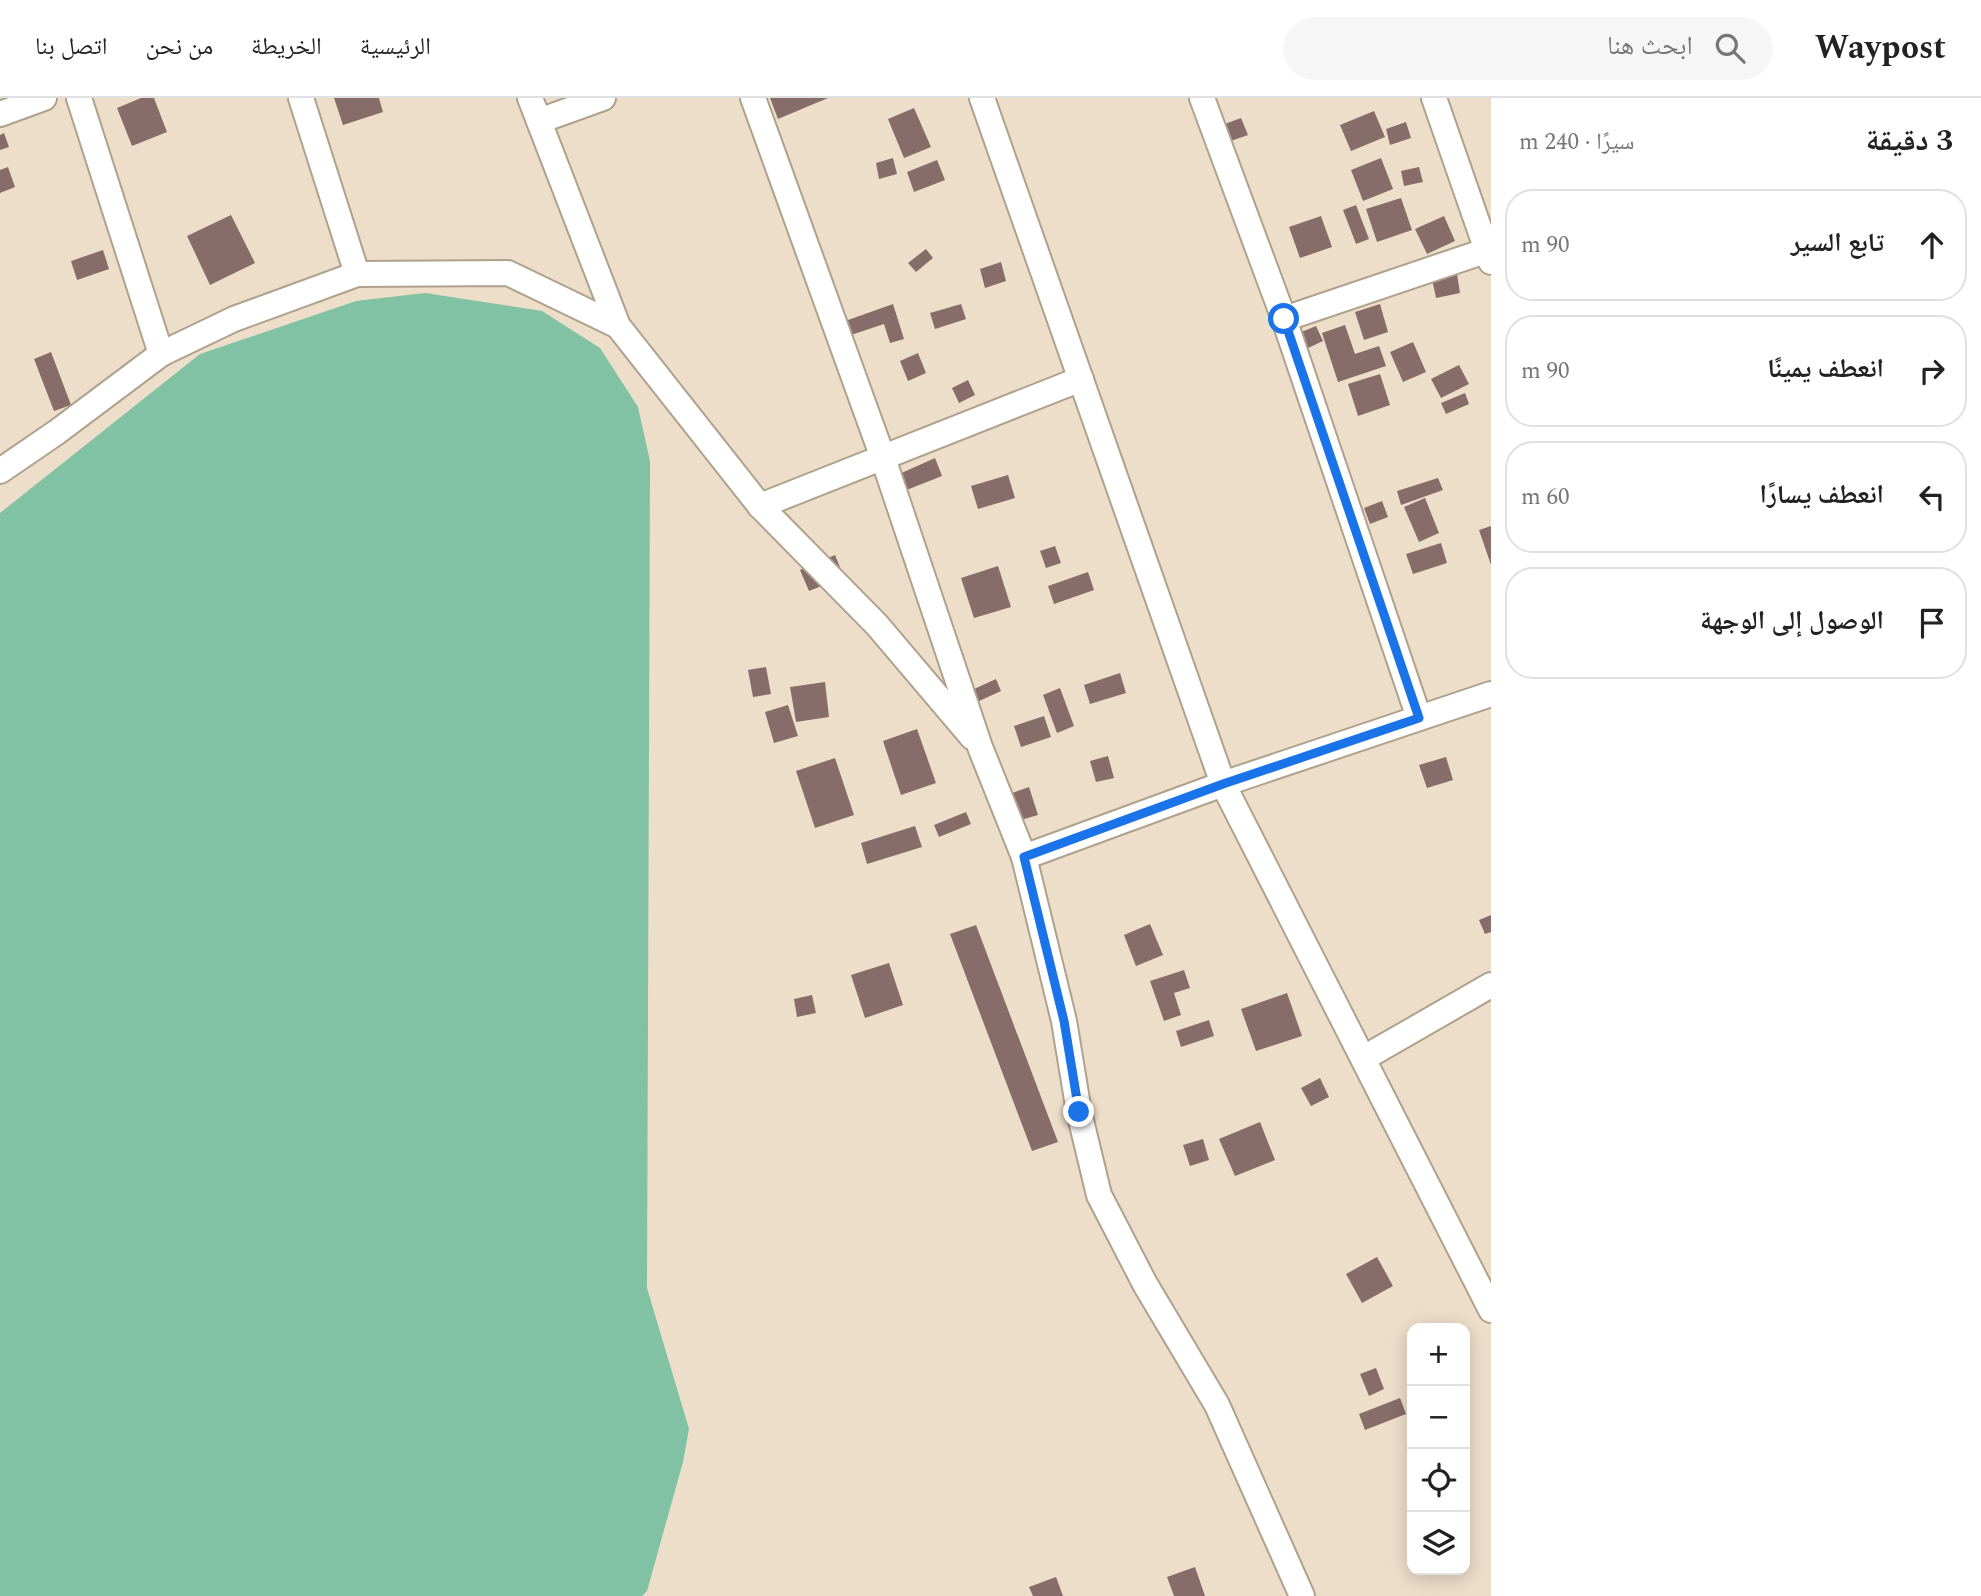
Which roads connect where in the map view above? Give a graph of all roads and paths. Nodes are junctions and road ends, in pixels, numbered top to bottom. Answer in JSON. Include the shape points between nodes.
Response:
{"nodes":[{"id":1,"x":44,"y":98,"type":"edge"},
{"id":2,"x":79,"y":98,"type":"edge"},
{"id":3,"x":301,"y":98,"type":"edge"},
{"id":4,"x":603,"y":98,"type":"edge"},
{"id":5,"x":753,"y":98,"type":"edge"},
{"id":6,"x":982,"y":98,"type":"edge"},
{"id":7,"x":1202,"y":98,"type":"edge"},
{"id":8,"x":1434,"y":98,"type":"edge"},
{"id":9,"x":535,"y":109,"type":"edge"},
{"id":10,"x":0,"y":114,"type":"edge"},
{"id":11,"x":1490,"y":254,"type":"edge"},
{"id":12,"x":357,"y":274,"type":"junction"},
{"id":13,"x":1284,"y":319,"type":"junction"},
{"id":14,"x":618,"y":326,"type":"junction"},
{"id":15,"x":161,"y":354,"type":"junction"},
{"id":16,"x":1081,"y":379,"type":"junction"},
{"id":17,"x":883,"y":458,"type":"junction"},
{"id":18,"x":0,"y":471,"type":"edge"},
{"id":19,"x":760,"y":506,"type":"junction"},
{"id":20,"x":1491,"y":694,"type":"edge"},
{"id":21,"x":1419,"y":718,"type":"junction"},
{"id":22,"x":980,"y":747,"type":"junction"},
{"id":23,"x":1223,"y":784,"type":"junction"},
{"id":24,"x":1024,"y":857,"type":"junction"},
{"id":25,"x":1491,"y":985,"type":"edge"},
{"id":26,"x":1364,"y":1058,"type":"junction"},
{"id":27,"x":1491,"y":1310,"type":"edge"},
{"id":28,"x":1302,"y":1596,"type":"edge"}],
"edges":[{"from":1,"to":10,"type":"street"},
{"from":2,"to":15,"type":"street"},
{"from":3,"to":12,"type":"street"},
{"from":4,"to":9,"type":"street"},
{"from":5,"to":17,"type":"street"},
{"from":6,"to":16,"type":"street"},
{"from":7,"to":13,"type":"street"},
{"from":8,"to":11,"type":"street"},
{"from":9,"to":14,"type":"street"},
{"from":11,"to":13,"type":"street"},
{"from":12,"to":14,"type":"street","via":[[508,273]]},
{"from":12,"to":15,"type":"street","via":[[234,319]]},
{"from":13,"to":21,"type":"street"},
{"from":14,"to":19,"type":"street"},
{"from":15,"to":18,"type":"street"},
{"from":16,"to":17,"type":"street"},
{"from":16,"to":23,"type":"street"},
{"from":17,"to":19,"type":"street"},
{"from":17,"to":22,"type":"street"},
{"from":19,"to":22,"type":"street","via":[[877,625]]},
{"from":20,"to":21,"type":"street"},
{"from":21,"to":23,"type":"street"},
{"from":22,"to":24,"type":"street"},
{"from":23,"to":24,"type":"street"},
{"from":23,"to":26,"type":"street"},
{"from":24,"to":28,"type":"street","via":[[1064,1021],[1099,1195],[1217,1405]]},
{"from":25,"to":26,"type":"street"},
{"from":26,"to":27,"type":"street"}]}
